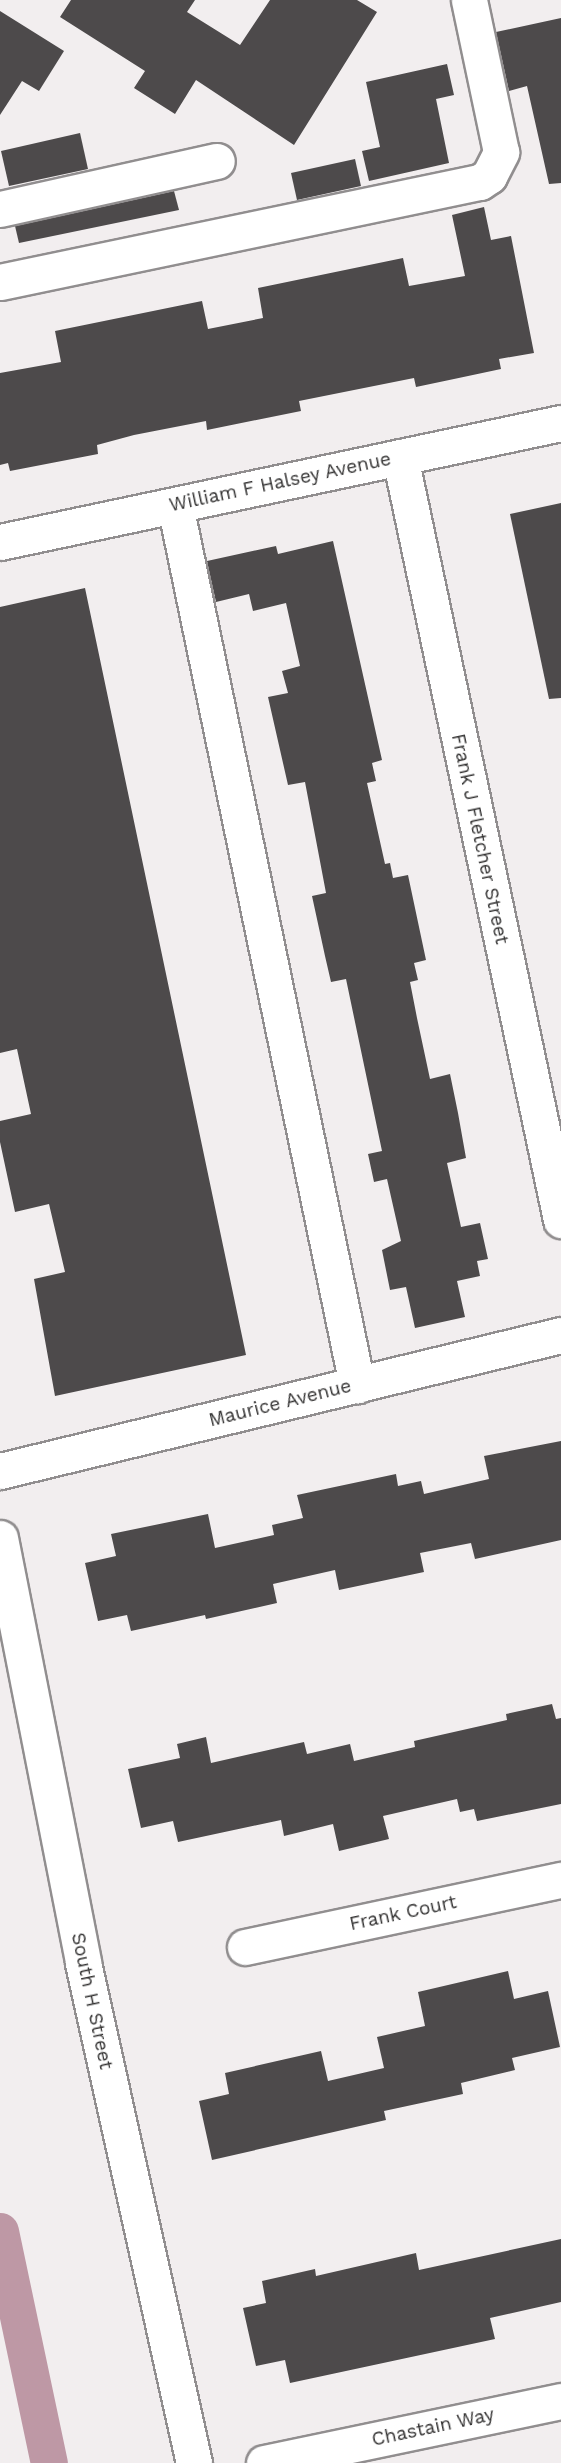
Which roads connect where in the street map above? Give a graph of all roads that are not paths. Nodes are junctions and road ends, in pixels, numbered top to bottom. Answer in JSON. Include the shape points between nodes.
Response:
{"nodes":[{"id":1,"x":469,"y":0,"type":"edge"},
{"id":2,"x":217,"y":162,"type":"dead end"},
{"id":3,"x":0,"y":209,"type":"edge"},
{"id":4,"x":0,"y":282,"type":"edge"},
{"id":5,"x":561,"y":423,"type":"edge"},
{"id":6,"x":400,"y":457,"type":"junction"},
{"id":7,"x":175,"y":505,"type":"junction"},
{"id":8,"x":0,"y":542,"type":"edge"},
{"id":9,"x":561,"y":1220,"type":"edge"},
{"id":10,"x":561,"y":1335,"type":"edge"},
{"id":11,"x":357,"y":1385,"type":"junction"},
{"id":12,"x":0,"y":1471,"type":"edge"},
{"id":13,"x":0,"y":1538,"type":"edge"},
{"id":14,"x":561,"y":1880,"type":"edge"},
{"id":15,"x":245,"y":1947,"type":"dead end"},
{"id":16,"x":561,"y":2401,"type":"edge"},
{"id":17,"x":194,"y":2463,"type":"edge"},
{"id":18,"x":264,"y":2463,"type":"edge"}],
"edges":[{"from":1,"to":4,"type":"street","via":[[501,152],[489,176],[480,182]]},
{"from":2,"to":3,"type":"street"},
{"from":5,"to":6,"type":"street","name":"William F Halsey Avenue"},
{"from":6,"to":7,"type":"street","name":"William F Halsey Avenue"},
{"from":6,"to":9,"type":"street","name":"Frank J Fletcher Street"},
{"from":7,"to":8,"type":"street","name":"William F Halsey Avenue"},
{"from":7,"to":11,"type":"street"},
{"from":10,"to":11,"type":"street","name":"Maurice Avenue"},
{"from":11,"to":12,"type":"street","name":"Maurice Avenue"},
{"from":13,"to":17,"type":"street","name":"South H Street","via":[[83,1963]]},
{"from":14,"to":15,"type":"street","name":"Frank Court"},
{"from":16,"to":18,"type":"street","name":"Chastain Way"}]}
